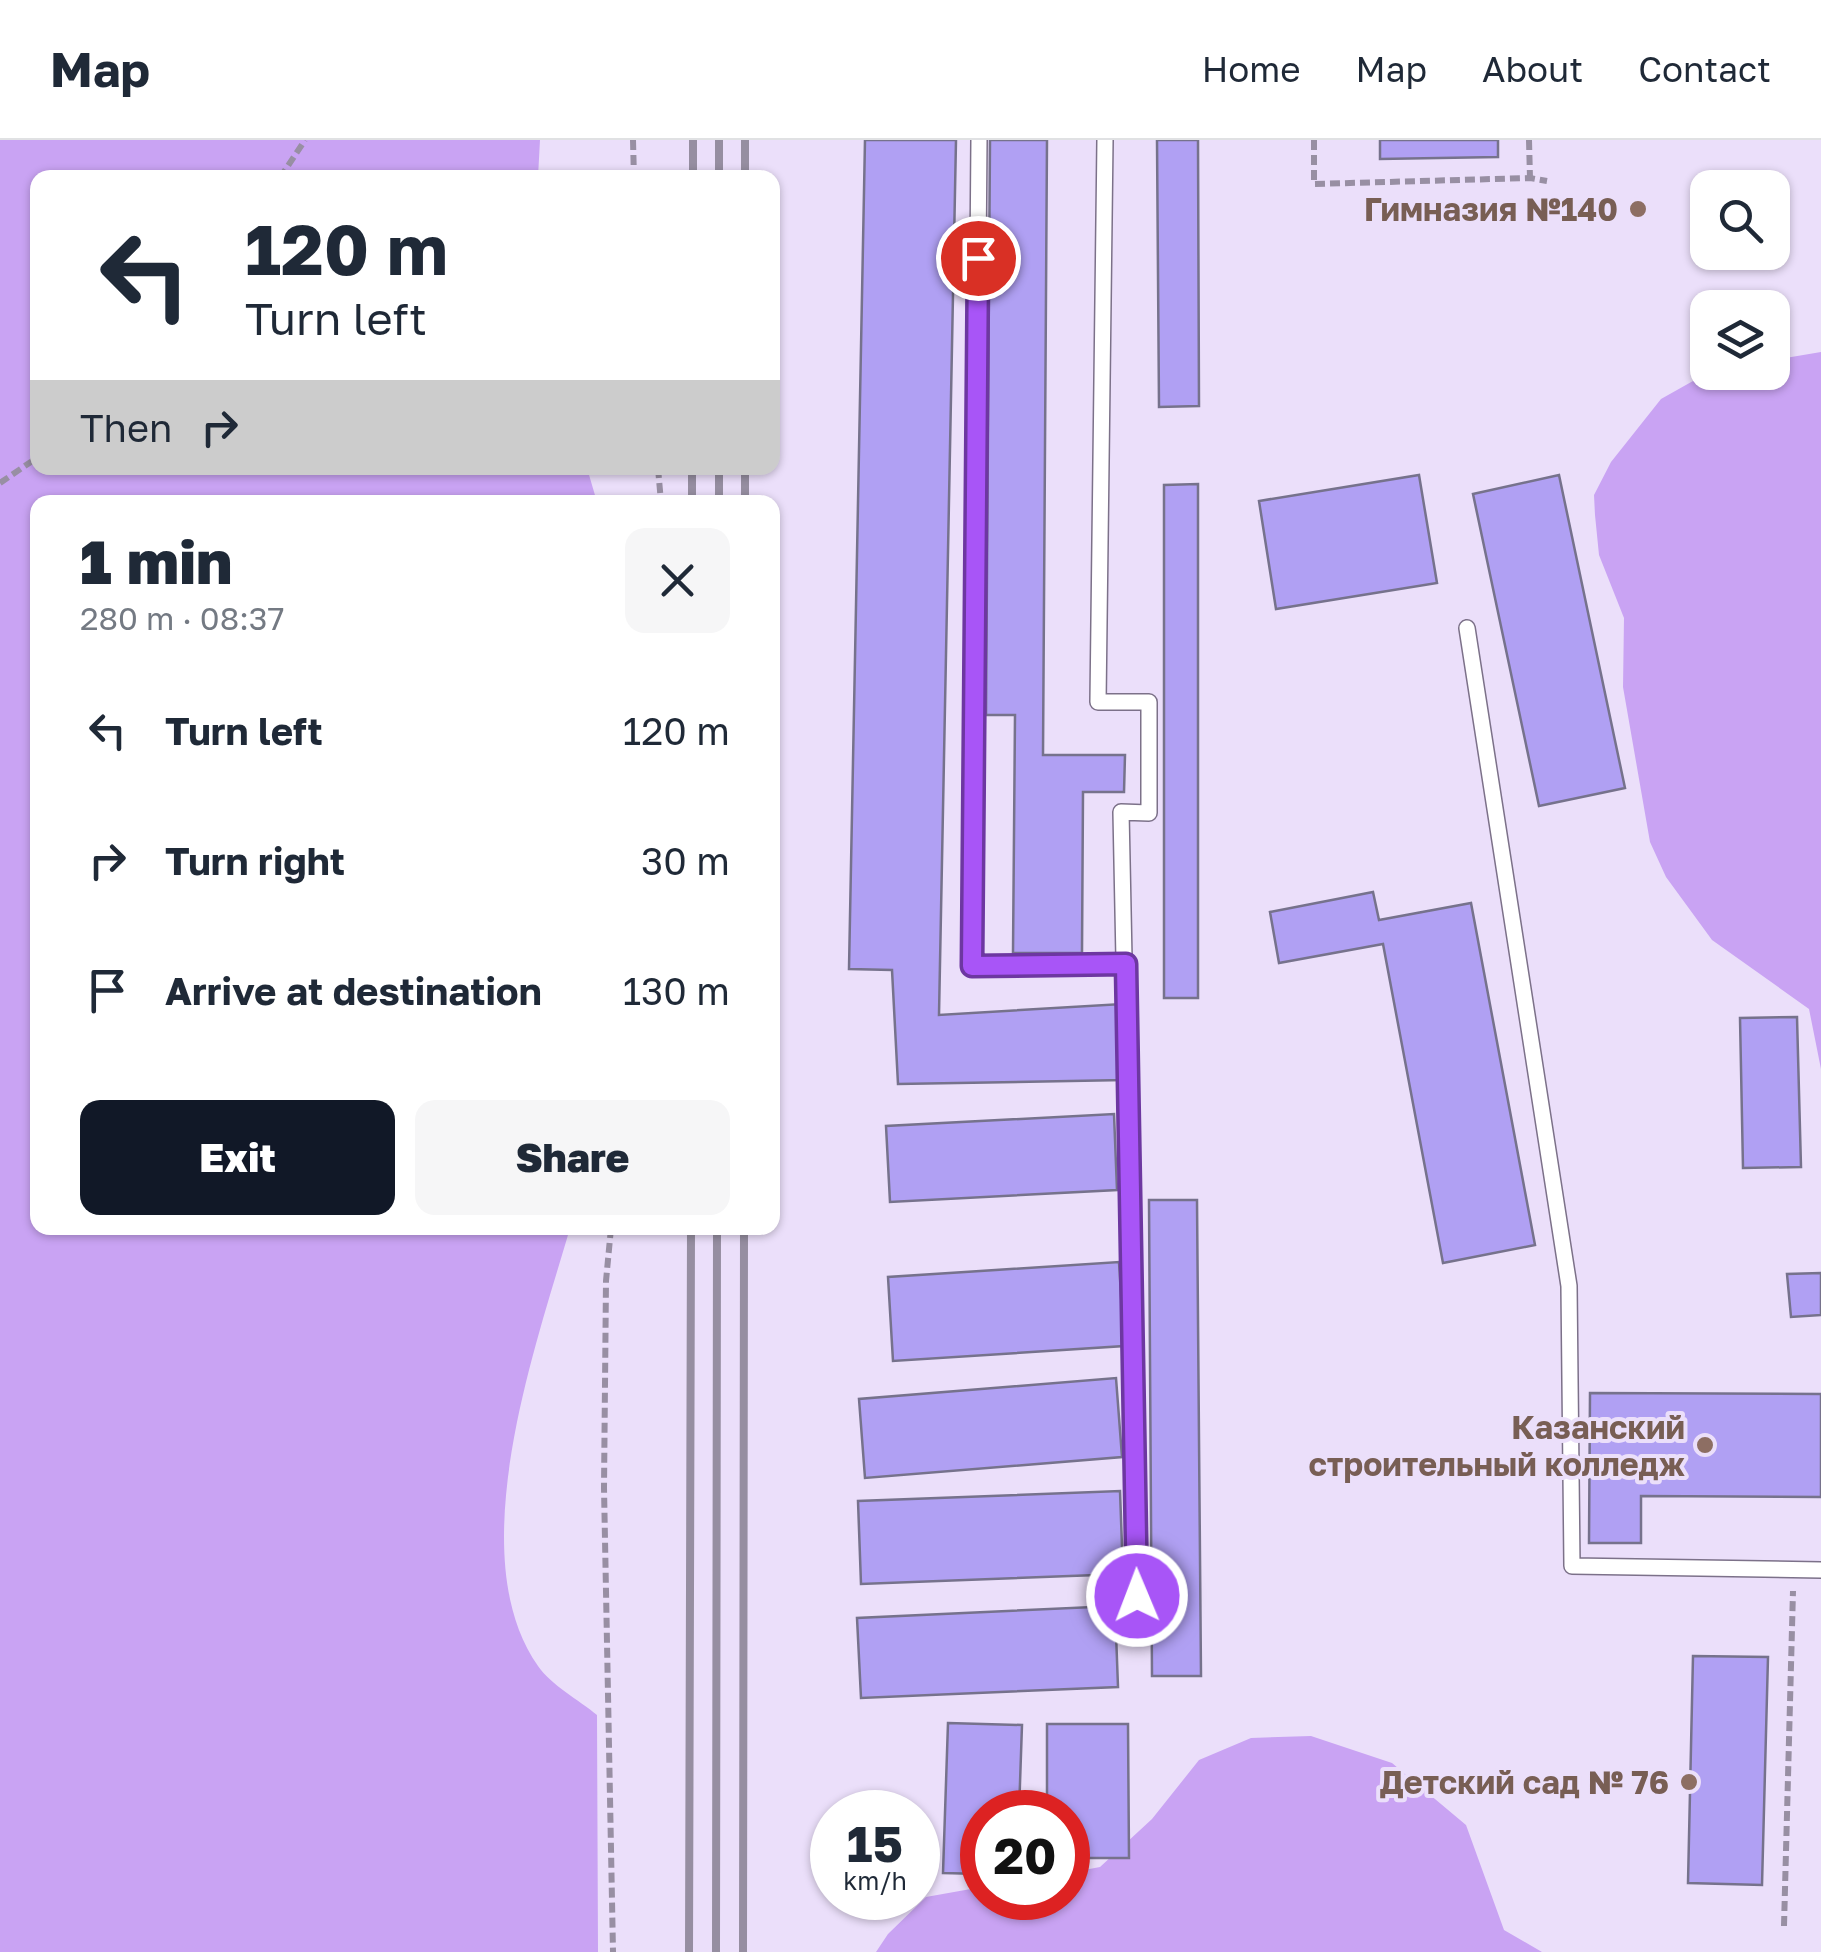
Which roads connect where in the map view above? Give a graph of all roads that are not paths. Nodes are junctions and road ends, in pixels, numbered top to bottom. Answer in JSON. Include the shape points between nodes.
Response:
{"nodes":[{"id":1,"x":980,"y":140,"type":"edge"},
{"id":2,"x":1105,"y":140,"type":"edge"},
{"id":3,"x":1467,"y":628,"type":"dead end"},
{"id":4,"x":1126,"y":964,"type":"junction"},
{"id":5,"x":1821,"y":1570,"type":"edge"},
{"id":6,"x":1137,"y":1596,"type":"dead end"}],
"edges":[{"from":1,"to":4,"type":"lane","via":[[972,966]]},
{"from":2,"to":4,"type":"lane","via":[[1098,702],[1149,702],[1150,813],[1121,812]]},
{"from":3,"to":5,"type":"lane","via":[[1569,1286],[1572,1566]]},
{"from":4,"to":6,"type":"lane"}]}
